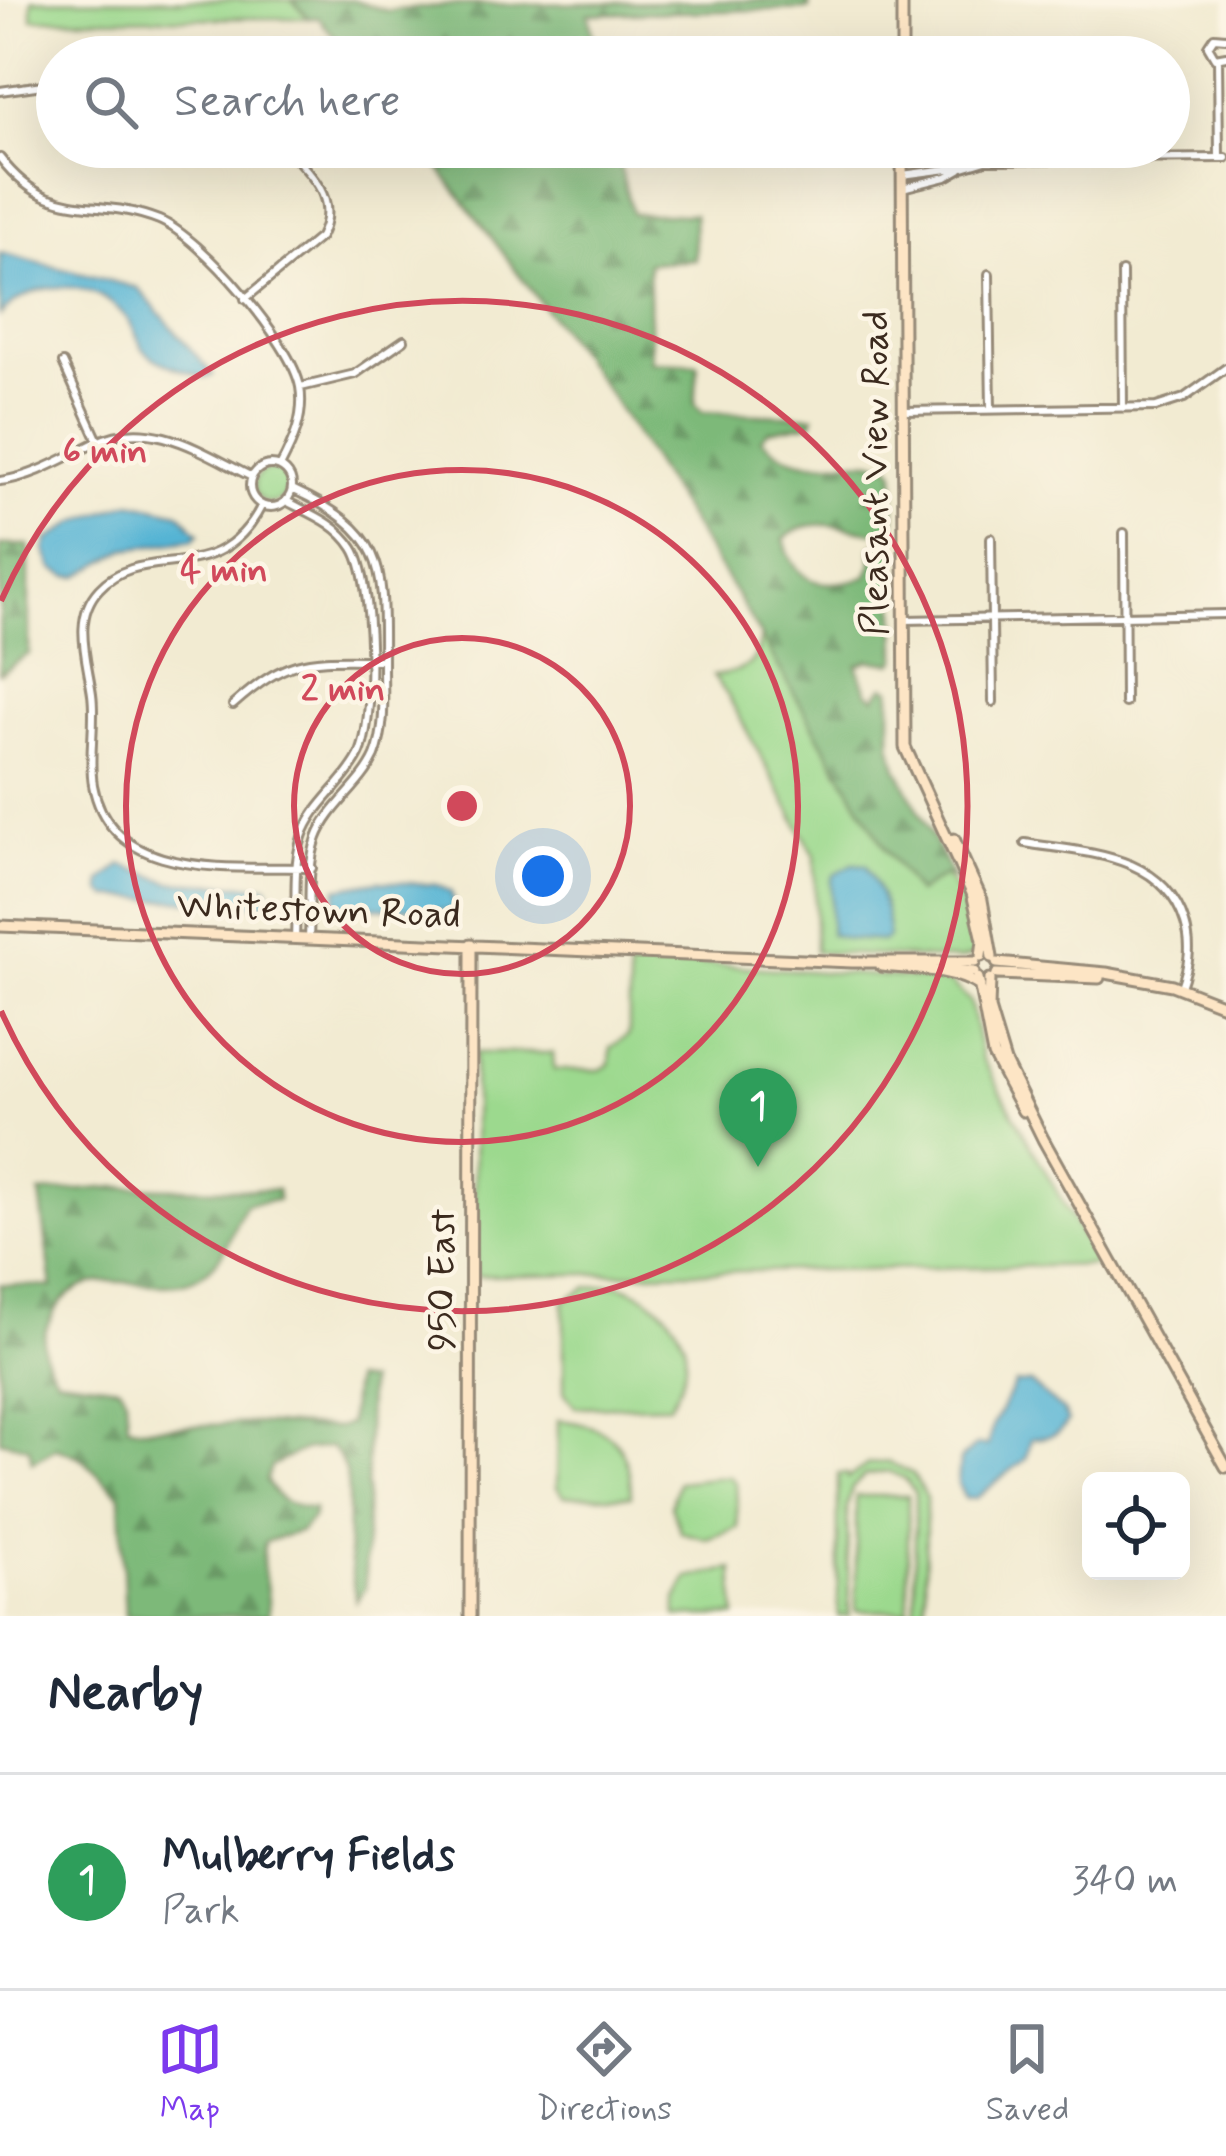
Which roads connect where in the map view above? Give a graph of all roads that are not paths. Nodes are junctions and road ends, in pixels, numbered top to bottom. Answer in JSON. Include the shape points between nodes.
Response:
{"nodes":[{"id":1,"x":902,"y":0,"type":"edge"},
{"id":2,"x":902,"y":36,"type":"edge"},
{"id":3,"x":1226,"y":38,"type":"edge"},
{"id":4,"x":1222,"y":57,"type":"edge"},
{"id":5,"x":36,"y":86,"type":"edge"},
{"id":6,"x":0,"y":91,"type":"edge"},
{"id":7,"x":0,"y":158,"type":"edge"},
{"id":8,"x":1190,"y":158,"type":"edge"},
{"id":9,"x":1222,"y":158,"type":"edge"},
{"id":10,"x":304,"y":168,"type":"edge"},
{"id":11,"x":902,"y":168,"type":"edge"},
{"id":12,"x":955,"y":168,"type":"edge"},
{"id":13,"x":961,"y":168,"type":"edge"},
{"id":14,"x":902,"y":175,"type":"junction"},
{"id":15,"x":902,"y":188,"type":"junction"},
{"id":16,"x":1122,"y":272,"type":"dead end"},
{"id":17,"x":989,"y":274,"type":"dead end"},
{"id":18,"x":245,"y":299,"type":"junction"},
{"id":19,"x":404,"y":340,"type":"dead end"},
{"id":20,"x":63,"y":363,"type":"dead end"},
{"id":21,"x":1226,"y":368,"type":"edge"},
{"id":22,"x":300,"y":387,"type":"junction"},
{"id":23,"x":1123,"y":408,"type":"junction"},
{"id":24,"x":904,"y":410,"type":"junction"},
{"id":25,"x":991,"y":410,"type":"junction"},
{"id":26,"x":98,"y":441,"type":"junction"},
{"id":27,"x":280,"y":467,"type":"junction"},
{"id":28,"x":252,"y":477,"type":"junction"},
{"id":29,"x":0,"y":481,"type":"edge"},
{"id":30,"x":292,"y":488,"type":"junction"},
{"id":31,"x":286,"y":502,"type":"junction"},
{"id":32,"x":262,"y":505,"type":"junction"},
{"id":33,"x":1124,"y":533,"type":"dead end"},
{"id":34,"x":991,"y":538,"type":"dead end"},
{"id":35,"x":1226,"y":614,"type":"edge"},
{"id":36,"x":1124,"y":618,"type":"junction"},
{"id":37,"x":992,"y":619,"type":"junction"},
{"id":38,"x":904,"y":620,"type":"junction"},
{"id":39,"x":368,"y":660,"type":"junction"},
{"id":40,"x":383,"y":660,"type":"junction"},
{"id":41,"x":993,"y":702,"type":"dead end"},
{"id":42,"x":1125,"y":703,"type":"dead end"},
{"id":43,"x":233,"y":705,"type":"dead end"},
{"id":44,"x":1025,"y":843,"type":"dead end"},
{"id":45,"x":298,"y":867,"type":"junction"},
{"id":46,"x":312,"y":868,"type":"junction"},
{"id":47,"x":0,"y":926,"type":"edge"},
{"id":48,"x":295,"y":938,"type":"junction"},
{"id":49,"x":309,"y":938,"type":"junction"},
{"id":50,"x":471,"y":944,"type":"junction"},
{"id":51,"x":852,"y":962,"type":"junction"},
{"id":52,"x":985,"y":970,"type":"junction"},
{"id":53,"x":1181,"y":987,"type":"junction"},
{"id":54,"x":1226,"y":1006,"type":"edge"},
{"id":55,"x":1226,"y":1467,"type":"edge"},
{"id":56,"x":470,"y":1616,"type":"edge"}],
"edges":[{"from":1,"to":2,"type":"street"},
{"from":3,"to":4,"type":"street","via":[[1209,42],[1210,53]]},
{"from":4,"to":9,"type":"street"},
{"from":5,"to":6,"type":"street"},
{"from":7,"to":18,"type":"street","via":[[34,193],[163,222],[188,237]]},
{"from":8,"to":9,"type":"street"},
{"from":10,"to":18,"type":"street","via":[[326,194],[326,226]]},
{"from":11,"to":14,"type":"street","name":"Pleasant View Road"},
{"from":12,"to":14,"type":"street"},
{"from":13,"to":15,"type":"street"},
{"from":14,"to":15,"type":"street","name":"Pleasant View Road"},
{"from":15,"to":24,"type":"street","name":"Pleasant View Road"},
{"from":16,"to":23,"type":"street"},
{"from":17,"to":25,"type":"street"},
{"from":18,"to":22,"type":"street","via":[[286,350]]},
{"from":19,"to":22,"type":"street","via":[[356,374]]},
{"from":20,"to":26,"type":"street"},
{"from":21,"to":23,"type":"street","via":[[1172,403]]},
{"from":22,"to":27,"type":"street","via":[[298,426]]},
{"from":23,"to":25,"type":"street"},
{"from":24,"to":25,"type":"street"},
{"from":24,"to":38,"type":"street","name":"Pleasant View Road"},
{"from":26,"to":28,"type":"street","via":[[164,436]]},
{"from":26,"to":29,"type":"street"},
{"from":27,"to":28,"type":"street"},
{"from":27,"to":30,"type":"street"},
{"from":28,"to":32,"type":"street","via":[[251,494]]},
{"from":30,"to":31,"type":"street"},
{"from":30,"to":40,"type":"street","via":[[341,514],[367,542],[382,580]]},
{"from":31,"to":32,"type":"street"},
{"from":31,"to":39,"type":"street","via":[[333,526],[357,554],[368,592]]},
{"from":32,"to":45,"type":"street","via":[[218,553],[123,572],[92,599],[82,634],[93,700],[93,785],[114,829],[152,856]]},
{"from":33,"to":36,"type":"street"},
{"from":34,"to":37,"type":"street"},
{"from":35,"to":36,"type":"street"},
{"from":36,"to":37,"type":"street"},
{"from":36,"to":42,"type":"street"},
{"from":37,"to":38,"type":"street"},
{"from":37,"to":41,"type":"street"},
{"from":38,"to":52,"type":"street","name":"Pleasant View Road","via":[[904,747],[973,893]]},
{"from":39,"to":40,"type":"street"},
{"from":39,"to":43,"type":"street","via":[[287,666]]},
{"from":39,"to":45,"type":"street","via":[[362,747],[310,819]]},
{"from":40,"to":46,"type":"street","via":[[378,748],[323,825]]},
{"from":44,"to":53,"type":"street","via":[[1122,860],[1161,883],[1189,940]]},
{"from":45,"to":46,"type":"street"},
{"from":45,"to":48,"type":"street"},
{"from":46,"to":49,"type":"street"},
{"from":47,"to":48,"type":"street","name":"Whitestown Road"},
{"from":48,"to":49,"type":"street","name":"Whitestown Road"},
{"from":49,"to":50,"type":"street","name":"Whitestown Road"},
{"from":50,"to":51,"type":"street","name":"Whitestown Road"},
{"from":50,"to":56,"type":"street","name":"950 East"},
{"from":51,"to":52,"type":"street","name":"Whitestown Road"},
{"from":51,"to":52,"type":"street","name":"Whitestown Road","via":[[969,979]]},
{"from":52,"to":53,"type":"street"},
{"from":52,"to":55,"type":"street","name":"Pleasant View Road","via":[[996,1036],[1043,1139]]},
{"from":53,"to":54,"type":"street"}]}
